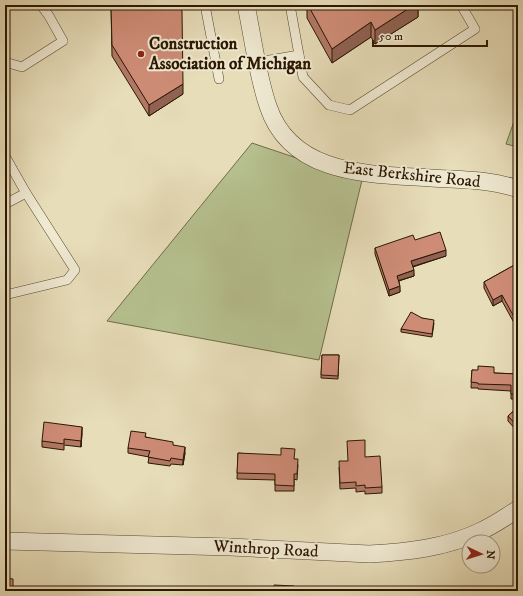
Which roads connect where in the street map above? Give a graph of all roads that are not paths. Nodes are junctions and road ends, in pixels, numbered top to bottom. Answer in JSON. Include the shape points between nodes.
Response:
{"nodes":[{"id":1,"x":40,"y":5,"type":"edge"},
{"id":2,"x":205,"y":5,"type":"edge"},
{"id":3,"x":246,"y":5,"type":"edge"},
{"id":4,"x":290,"y":5,"type":"edge"},
{"id":5,"x":462,"y":5,"type":"edge"},
{"id":6,"x":299,"y":55,"type":"junction"},
{"id":7,"x":5,"y":62,"type":"edge"},
{"id":8,"x":258,"y":62,"type":"junction"},
{"id":9,"x":219,"y":79,"type":"dead end"},
{"id":10,"x":5,"y":156,"type":"edge"},
{"id":11,"x":518,"y":189,"type":"edge"},
{"id":12,"x":26,"y":192,"type":"junction"},
{"id":13,"x":5,"y":204,"type":"edge"},
{"id":14,"x":5,"y":295,"type":"edge"},
{"id":15,"x":518,"y":509,"type":"edge"},
{"id":16,"x":5,"y":541,"type":"edge"}],
"edges":[{"from":1,"to":7,"type":"lane","via":[[63,42],[22,67]]},
{"from":2,"to":9,"type":"lane"},
{"from":3,"to":8,"type":"street","name":"East Berkshire Road"},
{"from":4,"to":6,"type":"lane"},
{"from":5,"to":6,"type":"lane","via":[[475,29],[350,110],[329,105],[303,76]]},
{"from":6,"to":8,"type":"lane"},
{"from":8,"to":11,"type":"street","name":"East Berkshire Road","via":[[268,108],[276,124],[293,146],[307,156],[335,167],[361,173],[487,182]]},
{"from":10,"to":12,"type":"lane"},
{"from":12,"to":13,"type":"lane"},
{"from":12,"to":14,"type":"lane","via":[[75,270],[67,280]]},
{"from":15,"to":16,"type":"street","name":"Winthrop Road","via":[[480,532],[458,540],[388,553]]}]}
